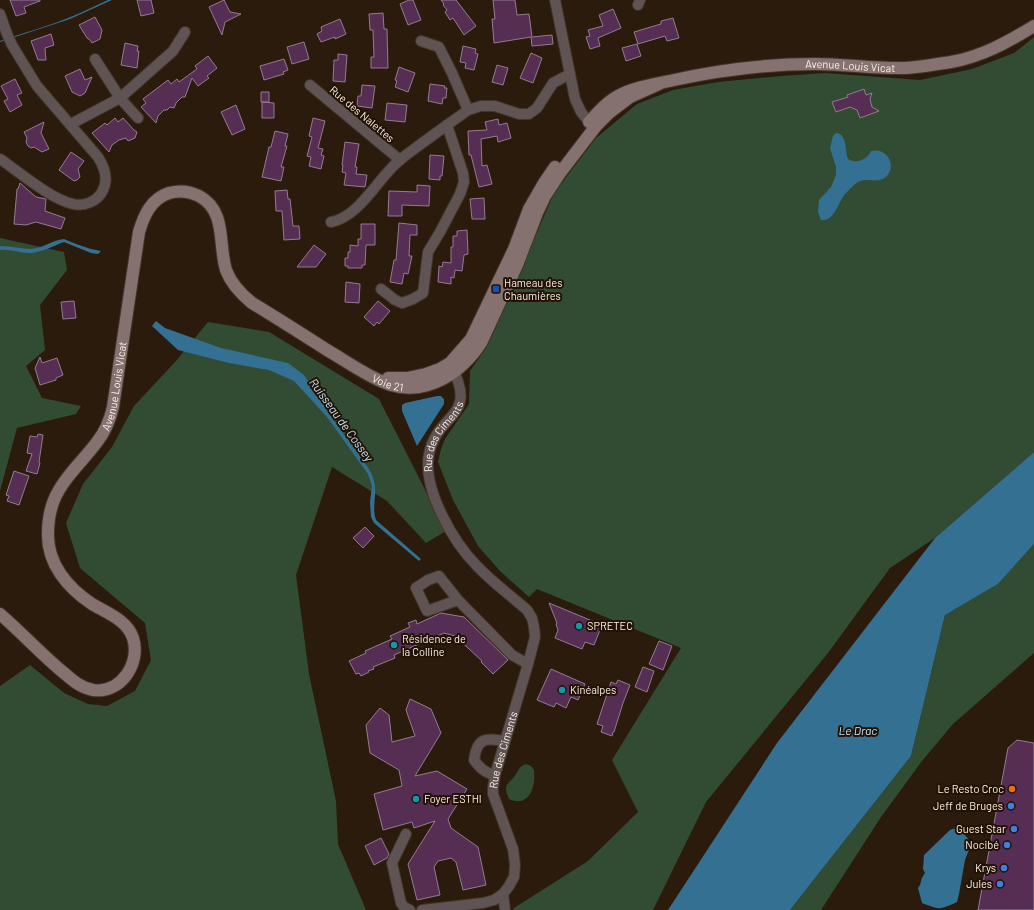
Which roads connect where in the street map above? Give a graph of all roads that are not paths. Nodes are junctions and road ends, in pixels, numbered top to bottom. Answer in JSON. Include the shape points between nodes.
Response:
{"nodes":[{"id":1,"x":555,"y":0,"type":"edge"},
{"id":2,"x":0,"y":14,"type":"edge"},
{"id":3,"x":1034,"y":26,"type":"edge"},
{"id":4,"x":185,"y":32,"type":"dead end"},
{"id":5,"x":421,"y":41,"type":"dead end"},
{"id":6,"x":95,"y":59,"type":"dead end"},
{"id":7,"x":570,"y":74,"type":"junction"},
{"id":8,"x":310,"y":85,"type":"dead end"},
{"id":9,"x":120,"y":98,"type":"junction"},
{"id":10,"x":468,"y":110,"type":"junction"},
{"id":11,"x":138,"y":118,"type":"dead end"},
{"id":12,"x":71,"y":124,"type":"junction"},
{"id":13,"x":592,"y":124,"type":"junction"},
{"id":14,"x":446,"y":126,"type":"junction"},
{"id":15,"x":0,"y":159,"type":"edge"},
{"id":16,"x":400,"y":160,"type":"junction"},
{"id":17,"x":331,"y":222,"type":"dead end"},
{"id":18,"x":381,"y":290,"type":"dead end"},
{"id":19,"x":452,"y":368,"type":"junction"},
{"id":20,"x":374,"y":376,"type":"joint"},
{"id":21,"x":458,"y":600,"type":"dead end"},
{"id":22,"x":0,"y":614,"type":"edge"},
{"id":23,"x":528,"y":664,"type":"junction"},
{"id":24,"x":505,"y":741,"type":"junction"},
{"id":25,"x":495,"y":775,"type":"junction"},
{"id":26,"x":406,"y":834,"type":"dead end"},
{"id":27,"x":503,"y":894,"type":"junction"},
{"id":28,"x":410,"y":910,"type":"edge"},
{"id":29,"x":422,"y":910,"type":"edge"},
{"id":30,"x":505,"y":910,"type":"edge"}],
"edges":[{"from":1,"to":7,"type":"street"},
{"from":2,"to":12,"type":"street","via":[[12,45],[37,86]]},
{"from":3,"to":13,"type":"main road","name":"Avenue Louis Vicat","via":[[1011,40],[953,62],[907,68],[816,64],[765,67],[711,73],[658,84],[630,98]]},
{"from":4,"to":9,"type":"street","via":[[173,51]]},
{"from":5,"to":10,"type":"street","via":[[439,46]]},
{"from":6,"to":9,"type":"street"},
{"from":7,"to":10,"type":"street","via":[[553,83],[537,108],[529,114],[519,114],[495,106],[481,106]]},
{"from":7,"to":13,"type":"street","via":[[575,99],[581,112]]},
{"from":8,"to":16,"type":"street","name":"Rue des Nalettes"},
{"from":9,"to":11,"type":"street"},
{"from":9,"to":12,"type":"street"},
{"from":10,"to":14,"type":"street"},
{"from":12,"to":15,"type":"street","via":[[98,157],[106,172],[105,187],[101,194],[89,203],[82,205],[64,201]]},
{"from":13,"to":19,"type":"main road","via":[[548,176],[538,192],[479,325]]},
{"from":14,"to":16,"type":"street"},
{"from":14,"to":18,"type":"street","via":[[464,182],[428,252],[423,292],[402,303]]},
{"from":16,"to":17,"type":"street","via":[[353,211]]},
{"from":19,"to":20,"type":"main road","name":"Voie 21","via":[[407,378]]},
{"from":19,"to":23,"type":"street","name":"Rue des Ciments","via":[[460,388],[460,404],[432,444],[428,477],[438,506],[460,544],[476,565],[527,610],[532,618],[535,637]]},
{"from":20,"to":22,"type":"main road","name":"Avenue Louis Vicat","via":[[243,296],[226,270],[220,224],[216,213],[202,198],[193,193],[176,191],[157,200],[143,216],[139,232],[108,426],[65,481],[54,500],[48,534],[49,548],[55,566],[66,581],[76,592],[117,618],[129,630],[135,645],[134,663],[123,679],[111,688],[93,690],[75,682]]},
{"from":21,"to":23,"type":"street","via":[[512,655]]},
{"from":23,"to":24,"type":"street","name":"Rue des Ciments"},
{"from":24,"to":25,"type":"street","name":"Rue des Ciments"},
{"from":24,"to":25,"type":"street","via":[[485,740],[475,749],[476,764],[489,774]]},
{"from":25,"to":27,"type":"street","name":"Rue des Ciments","via":[[493,794],[513,849],[515,865],[514,877]]},
{"from":26,"to":28,"type":"street","via":[[392,863],[401,903]]},
{"from":27,"to":29,"type":"street","via":[[483,903]]},
{"from":27,"to":30,"type":"street"}]}
